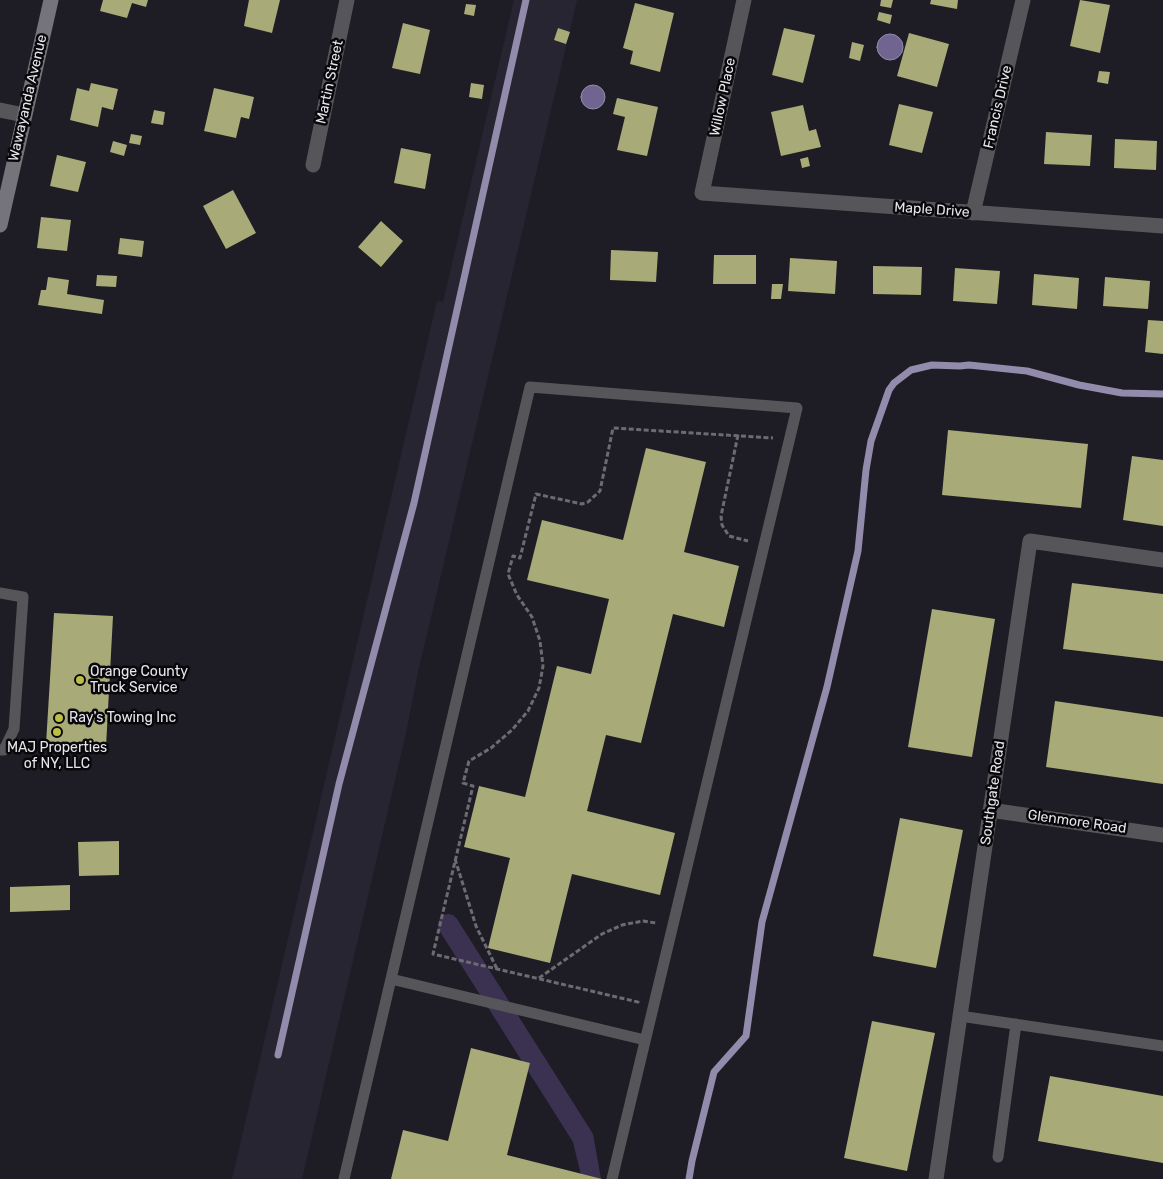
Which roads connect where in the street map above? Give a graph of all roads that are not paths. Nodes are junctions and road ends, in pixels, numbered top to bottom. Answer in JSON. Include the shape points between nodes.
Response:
{"nodes":[{"id":1,"x":51,"y":0,"type":"edge"},
{"id":2,"x":347,"y":0,"type":"edge"},
{"id":3,"x":744,"y":0,"type":"edge"},
{"id":4,"x":1023,"y":0,"type":"edge"},
{"id":5,"x":0,"y":110,"type":"edge"},
{"id":6,"x":24,"y":116,"type":"junction"},
{"id":7,"x":313,"y":164,"type":"dead end"},
{"id":8,"x":702,"y":193,"type":"joint"},
{"id":9,"x":973,"y":213,"type":"junction"},
{"id":10,"x":0,"y":225,"type":"edge"},
{"id":11,"x":1163,"y":226,"type":"edge"},
{"id":12,"x":1163,"y":560,"type":"edge"},
{"id":13,"x":0,"y":593,"type":"edge"},
{"id":14,"x":0,"y":750,"type":"edge"},
{"id":15,"x":990,"y":810,"type":"junction"},
{"id":16,"x":1163,"y":835,"type":"edge"},
{"id":17,"x":391,"y":978,"type":"junction"},
{"id":18,"x":960,"y":1016,"type":"junction"},
{"id":19,"x":1016,"y":1024,"type":"junction"},
{"id":20,"x":645,"y":1040,"type":"junction"},
{"id":21,"x":1163,"y":1046,"type":"edge"},
{"id":22,"x":998,"y":1157,"type":"dead end"},
{"id":23,"x":344,"y":1179,"type":"edge"},
{"id":24,"x":612,"y":1179,"type":"edge"},
{"id":25,"x":936,"y":1179,"type":"edge"}],
"edges":[{"from":1,"to":6,"type":"street","name":"Wawayanda Avenue"},
{"from":2,"to":7,"type":"street","name":"Martin Street"},
{"from":3,"to":8,"type":"street","name":"Willow Place"},
{"from":4,"to":9,"type":"street","name":"Francis Drive"},
{"from":5,"to":6,"type":"street"},
{"from":6,"to":10,"type":"street","name":"Wawayanda Avenue"},
{"from":8,"to":9,"type":"street","name":"Maple Drive"},
{"from":9,"to":11,"type":"street","name":"Maple Drive"},
{"from":12,"to":15,"type":"street","name":"Southgate Road","via":[[1030,541]]},
{"from":13,"to":14,"type":"lane","via":[[23,597],[14,728],[4,750]]},
{"from":15,"to":16,"type":"street","name":"Glenmore Road"},
{"from":15,"to":18,"type":"street","name":"Southgate Road"},
{"from":17,"to":20,"type":"lane"},
{"from":17,"to":20,"type":"lane","via":[[530,387],[797,408]]},
{"from":17,"to":23,"type":"lane"},
{"from":18,"to":19,"type":"lane"},
{"from":18,"to":25,"type":"street","name":"Southgate Road"},
{"from":19,"to":21,"type":"lane"},
{"from":19,"to":22,"type":"lane"},
{"from":20,"to":24,"type":"lane"}]}
